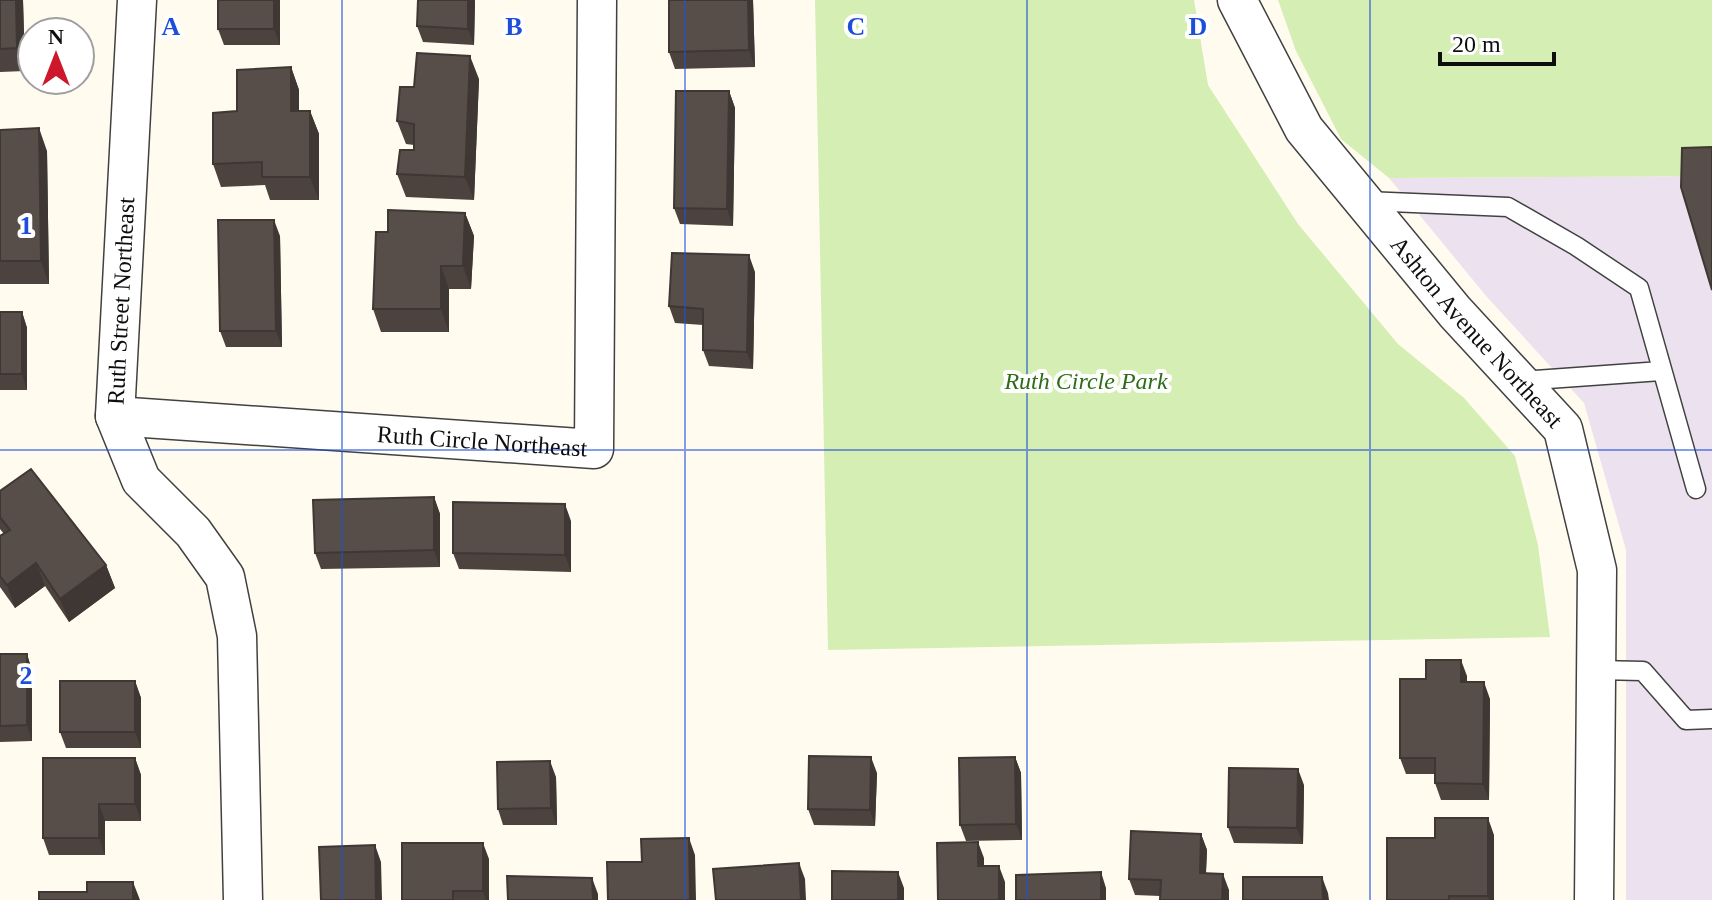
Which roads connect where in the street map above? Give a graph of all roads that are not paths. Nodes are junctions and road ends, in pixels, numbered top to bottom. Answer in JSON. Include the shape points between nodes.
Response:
{"nodes":[{"id":1,"x":137,"y":0,"type":"edge"},
{"id":2,"x":597,"y":0,"type":"edge"},
{"id":3,"x":1237,"y":0,"type":"edge"},
{"id":4,"x":1364,"y":201,"type":"junction"},
{"id":5,"x":1661,"y":371,"type":"junction"},
{"id":6,"x":1520,"y":381,"type":"junction"},
{"id":7,"x":115,"y":416,"type":"junction"},
{"id":8,"x":1696,"y":489,"type":"dead end"},
{"id":9,"x":1596,"y":670,"type":"junction"},
{"id":10,"x":1712,"y":719,"type":"edge"},
{"id":11,"x":243,"y":900,"type":"edge"},
{"id":12,"x":1594,"y":900,"type":"edge"}],
"edges":[{"from":1,"to":7,"type":"street","name":"Ruth Street Northeast"},
{"from":2,"to":7,"type":"street","name":"Ruth Circle Northeast","via":[[594,449]]},
{"from":3,"to":4,"type":"street","name":"Ashton Avenue Northeast","via":[[1304,129]]},
{"from":4,"to":5,"type":"lane","via":[[1508,207],[1639,288]]},
{"from":4,"to":6,"type":"street","name":"Ashton Avenue Northeast"},
{"from":5,"to":6,"type":"lane"},
{"from":5,"to":8,"type":"lane"},
{"from":6,"to":9,"type":"street","name":"Ashton Avenue Northeast","via":[[1563,429],[1597,570]]},
{"from":7,"to":11,"type":"street","name":"Ruth Street Northeast","via":[[141,480],[193,532],[225,577],[237,636]]},
{"from":9,"to":10,"type":"lane","via":[[1643,671],[1686,720]]},
{"from":9,"to":12,"type":"street","name":"Ashton Avenue Northeast"}]}
